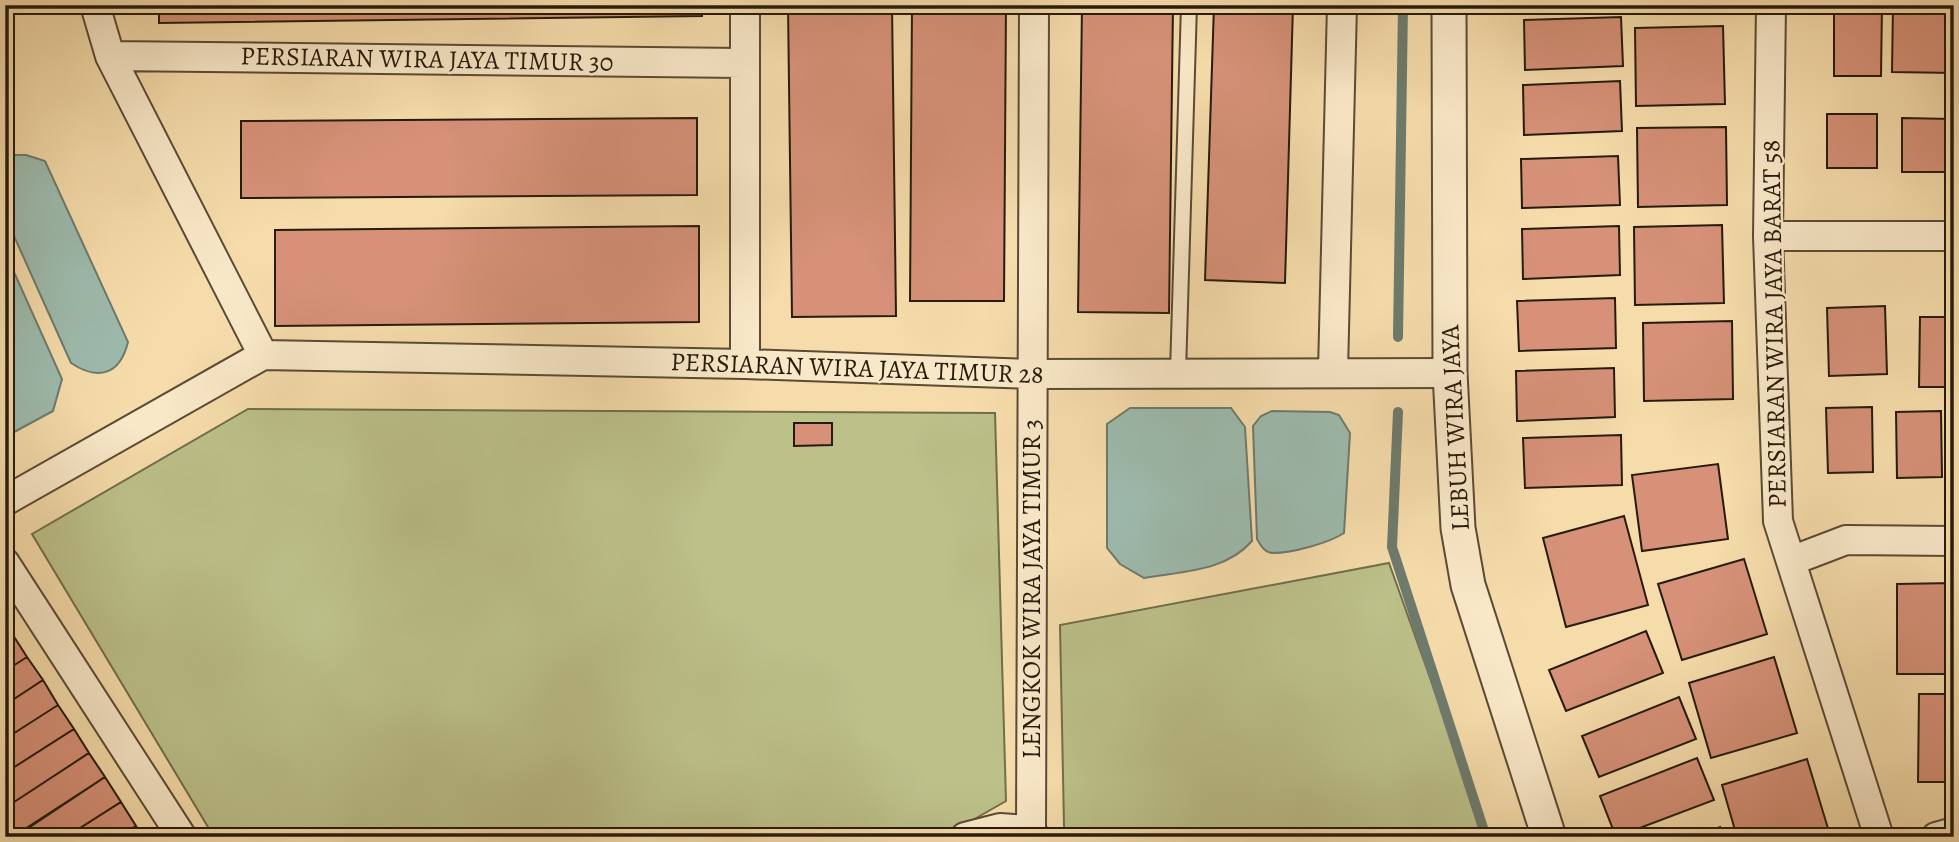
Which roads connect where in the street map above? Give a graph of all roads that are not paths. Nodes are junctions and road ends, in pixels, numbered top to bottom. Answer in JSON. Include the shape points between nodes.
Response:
{"nodes":[{"id":1,"x":95,"y":5,"type":"edge"},
{"id":2,"x":745,"y":5,"type":"edge"},
{"id":3,"x":1034,"y":5,"type":"edge"},
{"id":4,"x":1189,"y":5,"type":"edge"},
{"id":5,"x":1342,"y":5,"type":"edge"},
{"id":6,"x":1449,"y":5,"type":"edge"},
{"id":7,"x":1771,"y":5,"type":"edge"},
{"id":8,"x":110,"y":56,"type":"junction"},
{"id":9,"x":743,"y":62,"type":"junction"},
{"id":10,"x":1768,"y":236,"type":"junction"},
{"id":11,"x":1954,"y":236,"type":"edge"},
{"id":12,"x":263,"y":355,"type":"junction"},
{"id":13,"x":745,"y":364,"type":"junction"},
{"id":14,"x":1333,"y":371,"type":"junction"},
{"id":15,"x":1178,"y":372,"type":"junction"},
{"id":16,"x":1450,"y":373,"type":"junction"},
{"id":17,"x":1030,"y":374,"type":"junction"},
{"id":18,"x":5,"y":501,"type":"edge"},
{"id":19,"x":1954,"y":541,"type":"edge"},
{"id":20,"x":1791,"y":561,"type":"junction"},
{"id":21,"x":5,"y":563,"type":"edge"},
{"id":22,"x":1954,"y":832,"type":"edge"},
{"id":23,"x":1033,"y":833,"type":"edge"},
{"id":24,"x":182,"y":837,"type":"edge"},
{"id":25,"x":965,"y":837,"type":"edge"},
{"id":26,"x":1549,"y":837,"type":"edge"},
{"id":27,"x":1879,"y":837,"type":"edge"},
{"id":28,"x":1936,"y":837,"type":"edge"}],
"edges":[{"from":1,"to":8,"type":"street"},
{"from":2,"to":9,"type":"street"},
{"from":3,"to":17,"type":"street","name":"LENGKOK WIRA JAYA TIMUR 3"},
{"from":4,"to":15,"type":"lane"},
{"from":5,"to":14,"type":"street"},
{"from":6,"to":16,"type":"street","name":"LEBUH WIRA JAYA"},
{"from":7,"to":10,"type":"street","name":"PERSIARAN WIRA JAYA BARAT 58"},
{"from":8,"to":9,"type":"street","name":"PERSIARAN WIRA JAYA TIMUR 30"},
{"from":8,"to":12,"type":"street"},
{"from":9,"to":13,"type":"street"},
{"from":10,"to":11,"type":"street"},
{"from":10,"to":20,"type":"street","name":"PERSIARAN WIRA JAYA BARAT 58","via":[[1778,521]]},
{"from":12,"to":13,"type":"street","name":"PERSIARAN WIRA JAYA TIMUR 28"},
{"from":12,"to":18,"type":"street"},
{"from":13,"to":17,"type":"street","name":"PERSIARAN WIRA JAYA TIMUR 28"},
{"from":14,"to":15,"type":"street","name":"PERSIARAN WIRA JAYA TIMUR 28"},
{"from":14,"to":16,"type":"street","name":"PERSIARAN WIRA JAYA TIMUR 28"},
{"from":15,"to":17,"type":"street","name":"PERSIARAN WIRA JAYA TIMUR 28"},
{"from":16,"to":26,"type":"street","name":"LEBUH WIRA JAYA","via":[[1458,527],[1468,585]]},
{"from":17,"to":23,"type":"street","name":"LENGKOK WIRA JAYA TIMUR 3"},
{"from":19,"to":20,"type":"street","via":[[1846,540]]},
{"from":20,"to":27,"type":"street","name":"PERSIARAN WIRA JAYA BARAT 58"},
{"from":21,"to":24,"type":"street"},
{"from":22,"to":28,"type":"street"},
{"from":23,"to":25,"type":"street","via":[[1000,828]]}]}
